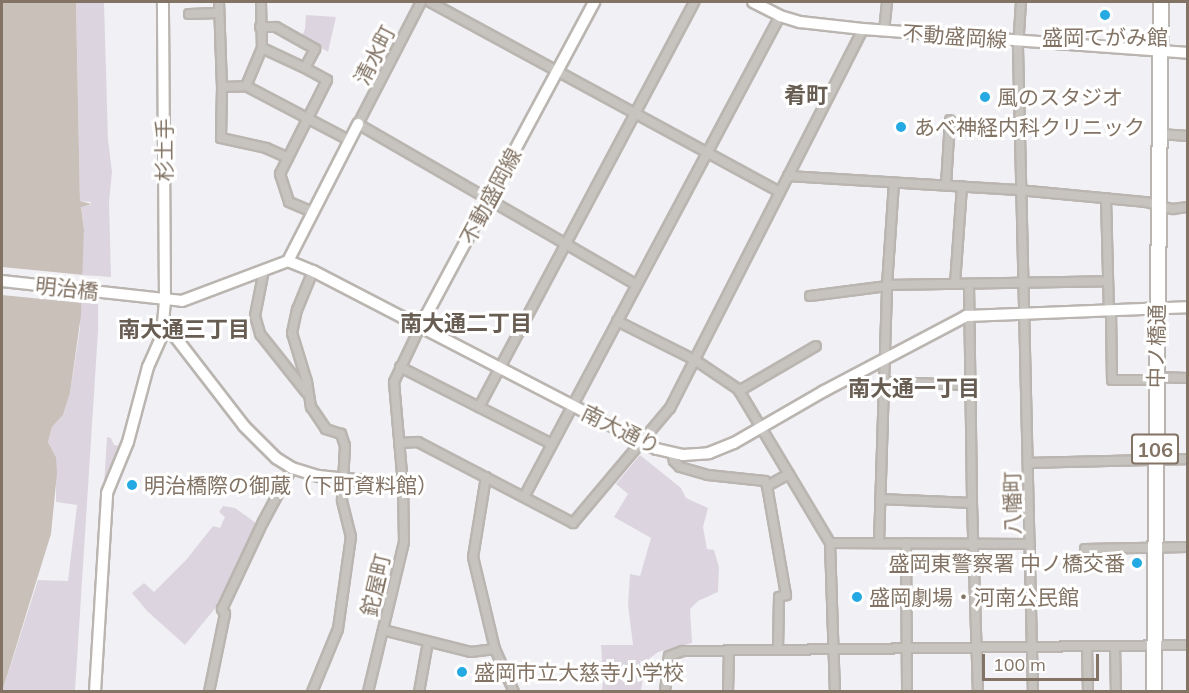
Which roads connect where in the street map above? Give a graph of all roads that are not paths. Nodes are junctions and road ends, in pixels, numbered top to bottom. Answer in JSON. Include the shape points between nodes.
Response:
{"nodes":[{"id":1,"x":163,"y":2,"type":"edge"},
{"id":2,"x":219,"y":2,"type":"edge"},
{"id":3,"x":261,"y":2,"type":"edge"},
{"id":4,"x":421,"y":2,"type":"edge"},
{"id":5,"x":430,"y":2,"type":"edge"},
{"id":6,"x":594,"y":2,"type":"edge"},
{"id":7,"x":694,"y":2,"type":"edge"},
{"id":8,"x":753,"y":2,"type":"edge"},
{"id":9,"x":887,"y":2,"type":"edge"},
{"id":10,"x":1021,"y":2,"type":"edge"},
{"id":11,"x":1161,"y":2,"type":"edge"},
{"id":12,"x":219,"y":13,"type":"junction"},
{"id":13,"x":189,"y":14,"type":"dead end"},
{"id":14,"x":780,"y":16,"type":"junction"},
{"id":15,"x":260,"y":27,"type":"junction"},
{"id":16,"x":863,"y":29,"type":"junction"},
{"id":17,"x":884,"y":31,"type":"junction"},
{"id":18,"x":1018,"y":40,"type":"junction"},
{"id":19,"x":262,"y":48,"type":"junction"},
{"id":20,"x":1161,"y":52,"type":"junction"},
{"id":21,"x":1188,"y":53,"type":"edge"},
{"id":22,"x":305,"y":68,"type":"junction"},
{"id":23,"x":558,"y":70,"type":"junction"},
{"id":24,"x":222,"y":87,"type":"junction"},
{"id":25,"x":246,"y":87,"type":"junction"},
{"id":26,"x":635,"y":112,"type":"junction"},
{"id":27,"x":308,"y":118,"type":"junction"},
{"id":28,"x":950,"y":120,"type":"dead end"},
{"id":29,"x":358,"y":124,"type":"junction"},
{"id":30,"x":1160,"y":134,"type":"junction"},
{"id":31,"x":1188,"y":136,"type":"edge"},
{"id":32,"x":349,"y":140,"type":"junction"},
{"id":33,"x":707,"y":151,"type":"junction"},
{"id":34,"x":288,"y":158,"type":"junction"},
{"id":35,"x":788,"y":176,"type":"junction"},
{"id":36,"x":894,"y":183,"type":"junction"},
{"id":37,"x":946,"y":186,"type":"junction"},
{"id":38,"x":962,"y":186,"type":"junction"},
{"id":39,"x":1022,"y":191,"type":"junction"},
{"id":40,"x":780,"y":192,"type":"junction"},
{"id":41,"x":488,"y":198,"type":"junction"},
{"id":42,"x":1106,"y":198,"type":"junction"},
{"id":43,"x":1159,"y":206,"type":"junction"},
{"id":44,"x":1188,"y":207,"type":"edge"},
{"id":45,"x":312,"y":212,"type":"junction"},
{"id":46,"x":566,"y":244,"type":"junction"},
{"id":47,"x":288,"y":261,"type":"junction"},
{"id":48,"x":264,"y":270,"type":"junction"},
{"id":49,"x":313,"y":271,"type":"junction"},
{"id":50,"x":2,"y":281,"type":"edge"},
{"id":51,"x":1108,"y":281,"type":"junction"},
{"id":52,"x":635,"y":284,"type":"junction"},
{"id":53,"x":955,"y":284,"type":"junction"},
{"id":54,"x":969,"y":284,"type":"junction"},
{"id":55,"x":1024,"y":284,"type":"junction"},
{"id":56,"x":887,"y":285,"type":"junction"},
{"id":57,"x":810,"y":296,"type":"dead end"},
{"id":58,"x":165,"y":298,"type":"junction"},
{"id":59,"x":1188,"y":307,"type":"edge"},
{"id":60,"x":1157,"y":309,"type":"junction"},
{"id":61,"x":1110,"y":310,"type":"junction"},
{"id":62,"x":1025,"y":313,"type":"junction"},
{"id":63,"x":164,"y":314,"type":"junction"},
{"id":64,"x":969,"y":316,"type":"junction"},
{"id":65,"x":617,"y":321,"type":"junction"},
{"id":66,"x":420,"y":327,"type":"junction"},
{"id":67,"x":173,"y":334,"type":"junction"},
{"id":68,"x":159,"y":342,"type":"junction"},
{"id":69,"x":816,"y":346,"type":"dead end"},
{"id":70,"x":885,"y":358,"type":"junction"},
{"id":71,"x":694,"y":360,"type":"junction"},
{"id":72,"x":400,"y":367,"type":"junction"},
{"id":73,"x":500,"y":368,"type":"junction"},
{"id":74,"x":1188,"y":378,"type":"edge"},
{"id":75,"x":1156,"y":379,"type":"junction"},
{"id":76,"x":885,"y":382,"type":"junction"},
{"id":77,"x":970,"y":385,"type":"junction"},
{"id":78,"x":739,"y":391,"type":"junction"},
{"id":79,"x":307,"y":393,"type":"junction"},
{"id":80,"x":573,"y":406,"type":"junction"},
{"id":81,"x":479,"y":407,"type":"junction"},
{"id":82,"x":761,"y":427,"type":"junction"},
{"id":83,"x":643,"y":441,"type":"junction"},
{"id":84,"x":399,"y":443,"type":"junction"},
{"id":85,"x":552,"y":444,"type":"junction"},
{"id":86,"x":672,"y":453,"type":"junction"},
{"id":87,"x":1154,"y":459,"type":"junction"},
{"id":88,"x":1188,"y":459,"type":"edge"},
{"id":89,"x":1029,"y":463,"type":"junction"},
{"id":90,"x":292,"y":468,"type":"junction"},
{"id":91,"x":789,"y":474,"type":"junction"},
{"id":92,"x":486,"y":477,"type":"junction"},
{"id":93,"x":343,"y":480,"type":"junction"},
{"id":94,"x":403,"y":484,"type":"junction"},
{"id":95,"x":767,"y":486,"type":"junction"},
{"id":96,"x":524,"y":497,"type":"junction"},
{"id":97,"x":880,"y":499,"type":"junction"},
{"id":98,"x":972,"y":503,"type":"junction"},
{"id":99,"x":830,"y":543,"type":"junction"},
{"id":100,"x":879,"y":543,"type":"junction"},
{"id":101,"x":906,"y":543,"type":"junction"},
{"id":102,"x":1030,"y":544,"type":"junction"},
{"id":103,"x":973,"y":545,"type":"junction"},
{"id":104,"x":1188,"y":547,"type":"edge"},
{"id":105,"x":1155,"y":548,"type":"junction"},
{"id":106,"x":1085,"y":549,"type":"dead end"},
{"id":107,"x":383,"y":630,"type":"junction"},
{"id":108,"x":428,"y":642,"type":"junction"},
{"id":109,"x":1155,"y":645,"type":"junction"},
{"id":110,"x":1188,"y":645,"type":"edge"},
{"id":111,"x":1115,"y":646,"type":"junction"},
{"id":112,"x":907,"y":647,"type":"junction"},
{"id":113,"x":1087,"y":647,"type":"junction"},
{"id":114,"x":976,"y":648,"type":"junction"},
{"id":115,"x":495,"y":649,"type":"junction"},
{"id":116,"x":834,"y":649,"type":"junction"},
{"id":117,"x":1032,"y":649,"type":"junction"},
{"id":118,"x":729,"y":650,"type":"junction"},
{"id":119,"x":778,"y":650,"type":"junction"},
{"id":120,"x":95,"y":692,"type":"edge"},
{"id":121,"x":209,"y":692,"type":"edge"},
{"id":122,"x":312,"y":692,"type":"edge"},
{"id":123,"x":368,"y":692,"type":"edge"},
{"id":124,"x":419,"y":692,"type":"edge"},
{"id":125,"x":514,"y":692,"type":"edge"},
{"id":126,"x":665,"y":692,"type":"edge"},
{"id":127,"x":728,"y":692,"type":"edge"},
{"id":128,"x":835,"y":692,"type":"edge"},
{"id":129,"x":908,"y":692,"type":"edge"},
{"id":130,"x":978,"y":692,"type":"edge"},
{"id":131,"x":1033,"y":692,"type":"edge"},
{"id":132,"x":1088,"y":692,"type":"edge"},
{"id":133,"x":1116,"y":692,"type":"edge"},
{"id":134,"x":1154,"y":692,"type":"edge"}],
"edges":[{"from":1,"to":58,"type":"street","name":"杉土手"},
{"from":2,"to":12,"type":"street"},
{"from":3,"to":15,"type":"street"},
{"from":4,"to":29,"type":"street","name":"清水町"},
{"from":5,"to":23,"type":"street"},
{"from":6,"to":23,"type":"street","name":"不動盛岡線"},
{"from":7,"to":26,"type":"street"},
{"from":8,"to":14,"type":"street","name":"不動盛岡線"},
{"from":9,"to":17,"type":"street"},
{"from":10,"to":18,"type":"street","name":"八幡町"},
{"from":11,"to":20,"type":"highway","name":"中ノ橋通","number":"106"},
{"from":12,"to":13,"type":"street"},
{"from":12,"to":24,"type":"street"},
{"from":14,"to":16,"type":"street","name":"不動盛岡線"},
{"from":14,"to":33,"type":"street"},
{"from":15,"to":19,"type":"street"},
{"from":15,"to":22,"type":"street","via":[[276,27],[315,49]]},
{"from":16,"to":17,"type":"street","name":"不動盛岡線"},
{"from":16,"to":35,"type":"street"},
{"from":17,"to":18,"type":"street","name":"不動盛岡線"},
{"from":18,"to":20,"type":"street","name":"不動盛岡線"},
{"from":18,"to":39,"type":"street","name":"八幡町"},
{"from":19,"to":22,"type":"street"},
{"from":19,"to":25,"type":"street"},
{"from":20,"to":21,"type":"street","name":"不動盛岡線"},
{"from":20,"to":30,"type":"highway","name":"中ノ橋通","number":"106"},
{"from":22,"to":27,"type":"street","via":[[327,80]]},
{"from":23,"to":26,"type":"street"},
{"from":23,"to":41,"type":"street","name":"不動盛岡線"},
{"from":24,"to":25,"type":"street"},
{"from":24,"to":34,"type":"street","via":[[221,138],[266,147]]},
{"from":25,"to":27,"type":"street"},
{"from":26,"to":33,"type":"street"},
{"from":26,"to":46,"type":"street"},
{"from":27,"to":32,"type":"street"},
{"from":27,"to":34,"type":"street"},
{"from":28,"to":37,"type":"street"},
{"from":29,"to":32,"type":"street"},
{"from":29,"to":41,"type":"street"},
{"from":30,"to":31,"type":"street"},
{"from":30,"to":43,"type":"highway","name":"中ノ橋通","number":"106"},
{"from":32,"to":45,"type":"street"},
{"from":33,"to":40,"type":"street"},
{"from":33,"to":52,"type":"street"},
{"from":34,"to":45,"type":"street","via":[[280,174],[289,202]]},
{"from":35,"to":36,"type":"street"},
{"from":35,"to":40,"type":"street"},
{"from":36,"to":37,"type":"street"},
{"from":36,"to":56,"type":"street"},
{"from":37,"to":38,"type":"street"},
{"from":38,"to":39,"type":"street"},
{"from":38,"to":53,"type":"street"},
{"from":39,"to":42,"type":"street"},
{"from":39,"to":55,"type":"street","name":"八幡町"},
{"from":40,"to":71,"type":"street"},
{"from":41,"to":46,"type":"street"},
{"from":41,"to":66,"type":"street","name":"不動盛岡線"},
{"from":42,"to":43,"type":"street"},
{"from":42,"to":51,"type":"street"},
{"from":43,"to":44,"type":"street"},
{"from":43,"to":60,"type":"highway","name":"中ノ橋通","number":"106"},
{"from":45,"to":47,"type":"street"},
{"from":46,"to":52,"type":"street"},
{"from":46,"to":73,"type":"street"},
{"from":47,"to":48,"type":"street"},
{"from":47,"to":49,"type":"street","name":"南大通り"},
{"from":48,"to":58,"type":"street","via":[[182,302]]},
{"from":48,"to":79,"type":"street","via":[[255,316],[260,333]]},
{"from":49,"to":66,"type":"street","name":"南大通り"},
{"from":49,"to":79,"type":"street","via":[[292,333]]},
{"from":50,"to":58,"type":"street","name":"明治橋"},
{"from":51,"to":55,"type":"street"},
{"from":51,"to":61,"type":"street"},
{"from":52,"to":65,"type":"street"},
{"from":53,"to":54,"type":"street"},
{"from":53,"to":56,"type":"street"},
{"from":54,"to":55,"type":"street"},
{"from":54,"to":64,"type":"street"},
{"from":55,"to":62,"type":"street","name":"八幡町"},
{"from":56,"to":57,"type":"street"},
{"from":56,"to":70,"type":"street"},
{"from":58,"to":63,"type":"street","name":"杉土手"},
{"from":59,"to":60,"type":"street","name":"南大通り"},
{"from":60,"to":61,"type":"street","name":"南大通り"},
{"from":60,"to":75,"type":"highway","name":"中ノ橋通","number":"106"},
{"from":61,"to":62,"type":"street","name":"南大通り"},
{"from":61,"to":75,"type":"street","via":[[1112,380]]},
{"from":62,"to":64,"type":"street","name":"南大通り"},
{"from":62,"to":89,"type":"street","name":"八幡町"},
{"from":63,"to":67,"type":"street"},
{"from":63,"to":68,"type":"street","name":"杉土手"},
{"from":64,"to":70,"type":"street","name":"南大通り"},
{"from":64,"to":77,"type":"street"},
{"from":65,"to":71,"type":"street"},
{"from":65,"to":80,"type":"street"},
{"from":66,"to":72,"type":"street","name":"鉈屋町"},
{"from":66,"to":73,"type":"street","name":"南大通り"},
{"from":67,"to":68,"type":"street"},
{"from":67,"to":90,"type":"street","via":[[263,448]]},
{"from":68,"to":120,"type":"street","name":"杉土手","via":[[148,367],[128,442],[107,493]]},
{"from":69,"to":78,"type":"street"},
{"from":70,"to":76,"type":"street"},
{"from":70,"to":82,"type":"street","name":"南大通り"},
{"from":71,"to":78,"type":"street"},
{"from":71,"to":83,"type":"street","via":[[670,408]]},
{"from":72,"to":81,"type":"street"},
{"from":72,"to":84,"type":"street","name":"鉈屋町","via":[[394,382]]},
{"from":73,"to":80,"type":"street","name":"南大通り"},
{"from":73,"to":81,"type":"street"},
{"from":74,"to":75,"type":"street"},
{"from":75,"to":87,"type":"highway","name":"中ノ橋通","number":"106"},
{"from":76,"to":77,"type":"street"},
{"from":76,"to":97,"type":"street"},
{"from":77,"to":98,"type":"street"},
{"from":78,"to":82,"type":"street"},
{"from":79,"to":93,"type":"street","via":[[326,429],[341,434],[346,460]]},
{"from":80,"to":83,"type":"street","name":"南大通り"},
{"from":80,"to":85,"type":"street"},
{"from":81,"to":85,"type":"street"},
{"from":82,"to":86,"type":"street","name":"南大通り","via":[[709,453]]},
{"from":82,"to":91,"type":"street"},
{"from":83,"to":86,"type":"street","name":"南大通り"},
{"from":83,"to":96,"type":"street","via":[[573,523]]},
{"from":84,"to":92,"type":"street","via":[[418,442]]},
{"from":84,"to":94,"type":"street","name":"鉈屋町"},
{"from":85,"to":96,"type":"street"},
{"from":86,"to":95,"type":"street","via":[[680,467],[690,471],[765,481]]},
{"from":87,"to":88,"type":"street"},
{"from":87,"to":89,"type":"street"},
{"from":87,"to":105,"type":"highway","name":"中ノ橋通","number":"106"},
{"from":89,"to":102,"type":"street","name":"八幡町"},
{"from":90,"to":93,"type":"street"},
{"from":90,"to":121,"type":"street","via":[[222,609],[225,614]]},
{"from":91,"to":95,"type":"street"},
{"from":91,"to":99,"type":"street"},
{"from":92,"to":96,"type":"street"},
{"from":92,"to":115,"type":"street","via":[[473,557]]},
{"from":93,"to":94,"type":"street"},
{"from":93,"to":122,"type":"street","via":[[342,500],[351,537],[342,607],[338,629]]},
{"from":94,"to":107,"type":"street","name":"鉈屋町","via":[[404,542]]},
{"from":95,"to":119,"type":"street","via":[[786,595],[779,597]]},
{"from":97,"to":98,"type":"street"},
{"from":97,"to":100,"type":"street"},
{"from":98,"to":103,"type":"street"},
{"from":99,"to":100,"type":"street"},
{"from":99,"to":116,"type":"street"},
{"from":100,"to":101,"type":"street"},
{"from":101,"to":103,"type":"street"},
{"from":101,"to":112,"type":"street"},
{"from":102,"to":103,"type":"street"},
{"from":102,"to":117,"type":"street","name":"八幡町"},
{"from":103,"to":114,"type":"street"},
{"from":104,"to":105,"type":"street"},
{"from":105,"to":106,"type":"street"},
{"from":105,"to":109,"type":"highway","name":"中ノ橋通","number":"106"},
{"from":107,"to":108,"type":"street"},
{"from":107,"to":123,"type":"street","name":"鉈屋町"},
{"from":108,"to":115,"type":"street","via":[[471,652]]},
{"from":108,"to":124,"type":"street"},
{"from":109,"to":110,"type":"street"},
{"from":109,"to":111,"type":"street"},
{"from":109,"to":134,"type":"highway","name":"中ノ橋通","number":"106"},
{"from":111,"to":113,"type":"street"},
{"from":111,"to":133,"type":"street"},
{"from":112,"to":114,"type":"street"},
{"from":112,"to":116,"type":"street"},
{"from":112,"to":129,"type":"street"},
{"from":113,"to":117,"type":"street"},
{"from":113,"to":132,"type":"street"},
{"from":114,"to":117,"type":"street"},
{"from":114,"to":130,"type":"street"},
{"from":115,"to":125,"type":"street"},
{"from":116,"to":119,"type":"street"},
{"from":116,"to":128,"type":"street"},
{"from":117,"to":131,"type":"street","name":"八幡町"},
{"from":118,"to":119,"type":"street"},
{"from":118,"to":126,"type":"street","via":[[683,651],[669,656]]},
{"from":118,"to":127,"type":"street"}]}
